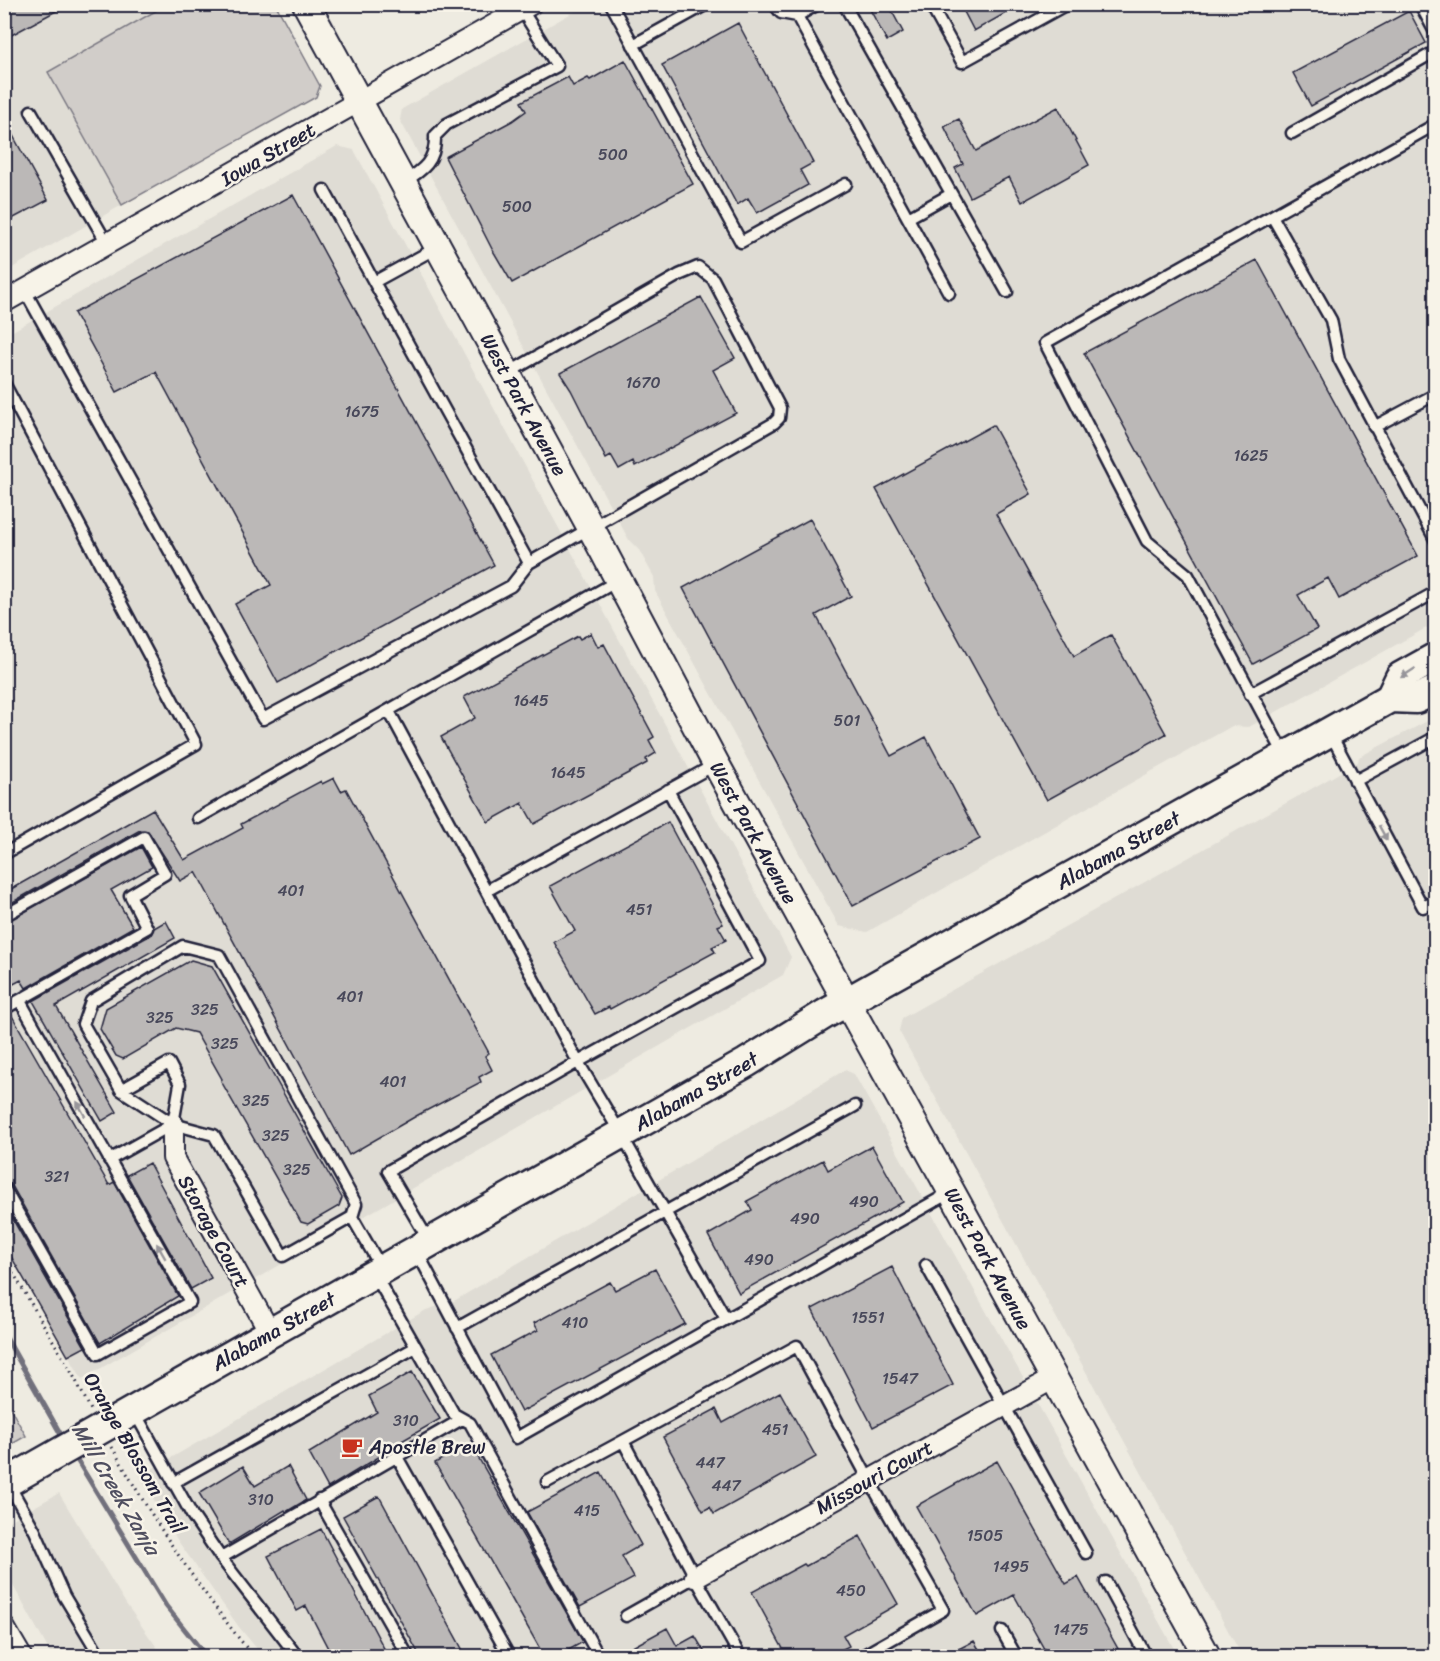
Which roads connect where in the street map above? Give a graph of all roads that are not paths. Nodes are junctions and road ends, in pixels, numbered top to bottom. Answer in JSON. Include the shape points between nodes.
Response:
{"nodes":[{"id":1,"x":306,"y":4,"type":"edge"},
{"id":2,"x":611,"y":4,"type":"edge"},
{"id":3,"x":707,"y":4,"type":"edge"},
{"id":4,"x":774,"y":4,"type":"edge"},
{"id":5,"x":818,"y":4,"type":"edge"},
{"id":6,"x":844,"y":4,"type":"edge"},
{"id":7,"x":930,"y":4,"type":"edge"},
{"id":8,"x":1067,"y":4,"type":"edge"},
{"id":9,"x":1422,"y":5,"type":"edge"},
{"id":10,"x":523,"y":6,"type":"edge"},
{"id":11,"x":797,"y":16,"type":"junction"},
{"id":12,"x":1436,"y":34,"type":"edge"},
{"id":13,"x":633,"y":45,"type":"junction"},
{"id":14,"x":1436,"y":51,"type":"edge"},
{"id":15,"x":360,"y":102,"type":"junction"},
{"id":16,"x":31,"y":111,"type":"dead end"},
{"id":17,"x":1436,"y":124,"type":"edge"},
{"id":18,"x":1292,"y":133,"type":"dead end"},
{"id":19,"x":404,"y":182,"type":"junction"},
{"id":20,"x":846,"y":184,"type":"dead end"},
{"id":21,"x":324,"y":190,"type":"dead end"},
{"id":22,"x":951,"y":194,"type":"junction"},
{"id":23,"x":1272,"y":216,"type":"junction"},
{"id":24,"x":908,"y":218,"type":"junction"},
{"id":25,"x":108,"y":245,"type":"junction"},
{"id":26,"x":438,"y":247,"type":"junction"},
{"id":27,"x":374,"y":282,"type":"junction"},
{"id":28,"x":25,"y":291,"type":"junction"},
{"id":29,"x":1007,"y":292,"type":"dead end"},
{"id":30,"x":949,"y":293,"type":"dead end"},
{"id":31,"x":4,"y":302,"type":"edge"},
{"id":32,"x":507,"y":373,"type":"junction"},
{"id":33,"x":4,"y":383,"type":"edge"},
{"id":34,"x":1436,"y":394,"type":"edge"},
{"id":35,"x":1374,"y":427,"type":"junction"},
{"id":36,"x":591,"y":528,"type":"junction"},
{"id":37,"x":1436,"y":541,"type":"edge"},
{"id":38,"x":529,"y":563,"type":"junction"},
{"id":39,"x":619,"y":580,"type":"junction"},
{"id":40,"x":1436,"y":592,"type":"edge"},
{"id":41,"x":1436,"y":657,"type":"edge"},
{"id":42,"x":1436,"y":690,"type":"edge"},
{"id":43,"x":1250,"y":694,"type":"junction"},
{"id":44,"x":1390,"y":698,"type":"junction"},
{"id":45,"x":389,"y":711,"type":"junction"},
{"id":46,"x":1330,"y":733,"type":"junction"},
{"id":47,"x":1436,"y":737,"type":"edge"},
{"id":48,"x":1286,"y":758,"type":"junction"},
{"id":49,"x":717,"y":764,"type":"junction"},
{"id":50,"x":1355,"y":782,"type":"junction"},
{"id":51,"x":668,"y":790,"type":"junction"},
{"id":52,"x":198,"y":818,"type":"dead end"},
{"id":53,"x":4,"y":854,"type":"edge"},
{"id":54,"x":486,"y":891,"type":"junction"},
{"id":55,"x":1436,"y":901,"type":"edge"},
{"id":56,"x":4,"y":916,"type":"edge"},
{"id":57,"x":20,"y":1001,"type":"junction"},
{"id":58,"x":847,"y":1002,"type":"junction"},
{"id":59,"x":4,"y":1009,"type":"edge"},
{"id":60,"x":578,"y":1062,"type":"junction"},
{"id":61,"x":121,"y":1090,"type":"junction"},
{"id":62,"x":855,"y":1106,"type":"dead end"},
{"id":63,"x":173,"y":1124,"type":"junction"},
{"id":64,"x":621,"y":1134,"type":"junction"},
{"id":65,"x":109,"y":1160,"type":"junction"},
{"id":66,"x":4,"y":1188,"type":"edge"},
{"id":67,"x":951,"y":1192,"type":"junction"},
{"id":68,"x":666,"y":1213,"type":"junction"},
{"id":69,"x":352,"y":1217,"type":"junction"},
{"id":70,"x":423,"y":1247,"type":"junction"},
{"id":71,"x":926,"y":1265,"type":"dead end"},
{"id":72,"x":378,"y":1272,"type":"junction"},
{"id":73,"x":726,"y":1319,"type":"junction"},
{"id":74,"x":457,"y":1328,"type":"junction"},
{"id":75,"x":271,"y":1334,"type":"junction"},
{"id":76,"x":416,"y":1347,"type":"junction"},
{"id":77,"x":1054,"y":1378,"type":"junction"},
{"id":78,"x":1003,"y":1406,"type":"junction"},
{"id":79,"x":134,"y":1411,"type":"junction"},
{"id":80,"x":462,"y":1419,"type":"junction"},
{"id":81,"x":623,"y":1441,"type":"junction"},
{"id":82,"x":397,"y":1457,"type":"junction"},
{"id":83,"x":869,"y":1480,"type":"junction"},
{"id":84,"x":547,"y":1482,"type":"dead end"},
{"id":85,"x":6,"y":1483,"type":"edge"},
{"id":86,"x":173,"y":1483,"type":"junction"},
{"id":87,"x":319,"y":1500,"type":"junction"},
{"id":88,"x":1086,"y":1553,"type":"dead end"},
{"id":89,"x":221,"y":1558,"type":"junction"},
{"id":90,"x":695,"y":1577,"type":"junction"},
{"id":91,"x":1106,"y":1582,"type":"dead end"},
{"id":92,"x":626,"y":1616,"type":"dead end"},
{"id":93,"x":4,"y":1627,"type":"edge"},
{"id":94,"x":1002,"y":1631,"type":"dead end"},
{"id":95,"x":21,"y":1656,"type":"edge"},
{"id":96,"x":100,"y":1656,"type":"edge"},
{"id":97,"x":297,"y":1656,"type":"edge"},
{"id":98,"x":408,"y":1656,"type":"edge"},
{"id":99,"x":509,"y":1656,"type":"edge"},
{"id":100,"x":596,"y":1656,"type":"edge"},
{"id":101,"x":740,"y":1656,"type":"edge"},
{"id":102,"x":862,"y":1656,"type":"edge"},
{"id":103,"x":1016,"y":1656,"type":"edge"},
{"id":104,"x":1146,"y":1656,"type":"edge"},
{"id":105,"x":1207,"y":1656,"type":"edge"}],
"edges":[{"from":1,"to":15,"type":"street","name":"West Park Avenue"},
{"from":2,"to":13,"type":"lane"},
{"from":3,"to":13,"type":"lane"},
{"from":4,"to":11,"type":"lane","via":[[781,13]]},
{"from":5,"to":11,"type":"lane"},
{"from":6,"to":22,"type":"lane"},
{"from":7,"to":8,"type":"lane","via":[[962,62]]},
{"from":9,"to":12,"type":"lane"},
{"from":10,"to":15,"type":"street","name":"Iowa Street"},
{"from":10,"to":19,"type":"lane","via":[[558,66],[447,124],[435,136],[436,147],[424,168]]},
{"from":11,"to":24,"type":"lane"},
{"from":13,"to":20,"type":"lane","via":[[741,242]]},
{"from":14,"to":18,"type":"lane"},
{"from":15,"to":19,"type":"street","name":"West Park Avenue"},
{"from":15,"to":25,"type":"street","name":"Iowa Street"},
{"from":16,"to":25,"type":"lane"},
{"from":17,"to":23,"type":"lane"},
{"from":19,"to":26,"type":"street","name":"West Park Avenue"},
{"from":21,"to":27,"type":"lane"},
{"from":22,"to":24,"type":"lane"},
{"from":22,"to":29,"type":"lane"},
{"from":23,"to":35,"type":"lane","via":[[1331,320],[1339,359]]},
{"from":23,"to":43,"type":"lane","via":[[1046,343],[1147,541],[1188,575]]},
{"from":24,"to":30,"type":"lane"},
{"from":25,"to":28,"type":"street","name":"Iowa Street"},
{"from":26,"to":27,"type":"lane"},
{"from":26,"to":32,"type":"street","name":"West Park Avenue"},
{"from":27,"to":38,"type":"lane"},
{"from":28,"to":31,"type":"street","name":"Iowa Street"},
{"from":28,"to":38,"type":"lane","via":[[263,718],[511,586]]},
{"from":32,"to":36,"type":"street","name":"West Park Avenue"},
{"from":32,"to":36,"type":"lane","via":[[679,275],[698,267],[714,279],[780,408],[779,418]]},
{"from":33,"to":53,"type":"lane","via":[[196,744]]},
{"from":34,"to":35,"type":"lane"},
{"from":35,"to":37,"type":"lane"},
{"from":36,"to":38,"type":"lane"},
{"from":36,"to":39,"type":"street","name":"West Park Avenue"},
{"from":39,"to":45,"type":"lane"},
{"from":39,"to":49,"type":"street","name":"West Park Avenue"},
{"from":40,"to":43,"type":"lane"},
{"from":41,"to":44,"type":"main road","name":"Alabama Street","one_way":true,"via":[[1400,676]]},
{"from":42,"to":44,"type":"main road","name":"Alabama Street","via":[[1416,699]]},
{"from":43,"to":48,"type":"lane"},
{"from":44,"to":46,"type":"main road","name":"Alabama Street"},
{"from":45,"to":52,"type":"lane"},
{"from":45,"to":54,"type":"lane"},
{"from":46,"to":48,"type":"main road","name":"Alabama Street"},
{"from":46,"to":50,"type":"lane"},
{"from":47,"to":50,"type":"lane"},
{"from":48,"to":58,"type":"main road","name":"Alabama Street"},
{"from":49,"to":51,"type":"lane"},
{"from":49,"to":58,"type":"street","name":"West Park Avenue"},
{"from":50,"to":55,"type":"lane","one_way":true,"via":[[1423,907]]},
{"from":51,"to":54,"type":"lane"},
{"from":51,"to":60,"type":"lane","via":[[760,961]]},
{"from":54,"to":60,"type":"lane"},
{"from":56,"to":57,"type":"lane","via":[[144,837],[165,874],[130,895],[147,928]]},
{"from":57,"to":59,"type":"lane"},
{"from":65,"to":57,"type":"lane","one_way":true},
{"from":58,"to":64,"type":"main road","name":"Alabama Street"},
{"from":58,"to":67,"type":"street","name":"West Park Avenue"},
{"from":60,"to":64,"type":"lane"},
{"from":60,"to":70,"type":"lane","via":[[388,1171]]},
{"from":61,"to":63,"type":"lane"},
{"from":61,"to":63,"type":"lane","via":[[169,1063],[180,1084]]},
{"from":61,"to":69,"type":"lane","via":[[82,1024],[92,1001],[183,946],[219,955],[356,1204]]},
{"from":62,"to":68,"type":"lane"},
{"from":63,"to":65,"type":"lane"},
{"from":63,"to":69,"type":"lane","via":[[214,1135],[283,1256]]},
{"from":63,"to":75,"type":"street","name":"Storage Court","via":[[173,1158]]},
{"from":64,"to":68,"type":"lane"},
{"from":64,"to":70,"type":"main road","name":"Alabama Street"},
{"from":66,"to":65,"type":"lane","one_way":true,"via":[[98,1354],[190,1302]]},
{"from":67,"to":73,"type":"lane"},
{"from":67,"to":77,"type":"street","name":"West Park Avenue"},
{"from":68,"to":73,"type":"lane"},
{"from":68,"to":74,"type":"lane"},
{"from":69,"to":72,"type":"lane"},
{"from":70,"to":72,"type":"main road","name":"Alabama Street"},
{"from":70,"to":74,"type":"lane"},
{"from":71,"to":78,"type":"lane"},
{"from":72,"to":75,"type":"main road","name":"Alabama Street"},
{"from":72,"to":76,"type":"lane"},
{"from":73,"to":74,"type":"lane","via":[[516,1438]]},
{"from":75,"to":79,"type":"main road","name":"Alabama Street"},
{"from":76,"to":80,"type":"lane","via":[[454,1414]]},
{"from":76,"to":86,"type":"lane"},
{"from":77,"to":78,"type":"street","name":"Missouri Court"},
{"from":77,"to":105,"type":"street","name":"West Park Avenue"},
{"from":78,"to":83,"type":"street","name":"Missouri Court"},
{"from":78,"to":88,"type":"lane"},
{"from":79,"to":85,"type":"main road","name":"Alabama Street"},
{"from":79,"to":86,"type":"lane"},
{"from":80,"to":82,"type":"lane"},
{"from":80,"to":100,"type":"lane","via":[[470,1423]]},
{"from":81,"to":83,"type":"lane","via":[[797,1346]]},
{"from":81,"to":84,"type":"lane"},
{"from":81,"to":90,"type":"lane"},
{"from":82,"to":87,"type":"lane"},
{"from":82,"to":99,"type":"lane"},
{"from":83,"to":90,"type":"street","name":"Missouri Court"},
{"from":83,"to":102,"type":"lane","via":[[943,1610]]},
{"from":85,"to":96,"type":"lane"},
{"from":86,"to":89,"type":"lane"},
{"from":87,"to":89,"type":"lane"},
{"from":87,"to":98,"type":"lane"},
{"from":89,"to":97,"type":"lane"},
{"from":90,"to":92,"type":"lane"},
{"from":90,"to":101,"type":"lane"},
{"from":91,"to":104,"type":"lane"},
{"from":93,"to":95,"type":"street"},
{"from":94,"to":103,"type":"lane"}]}
